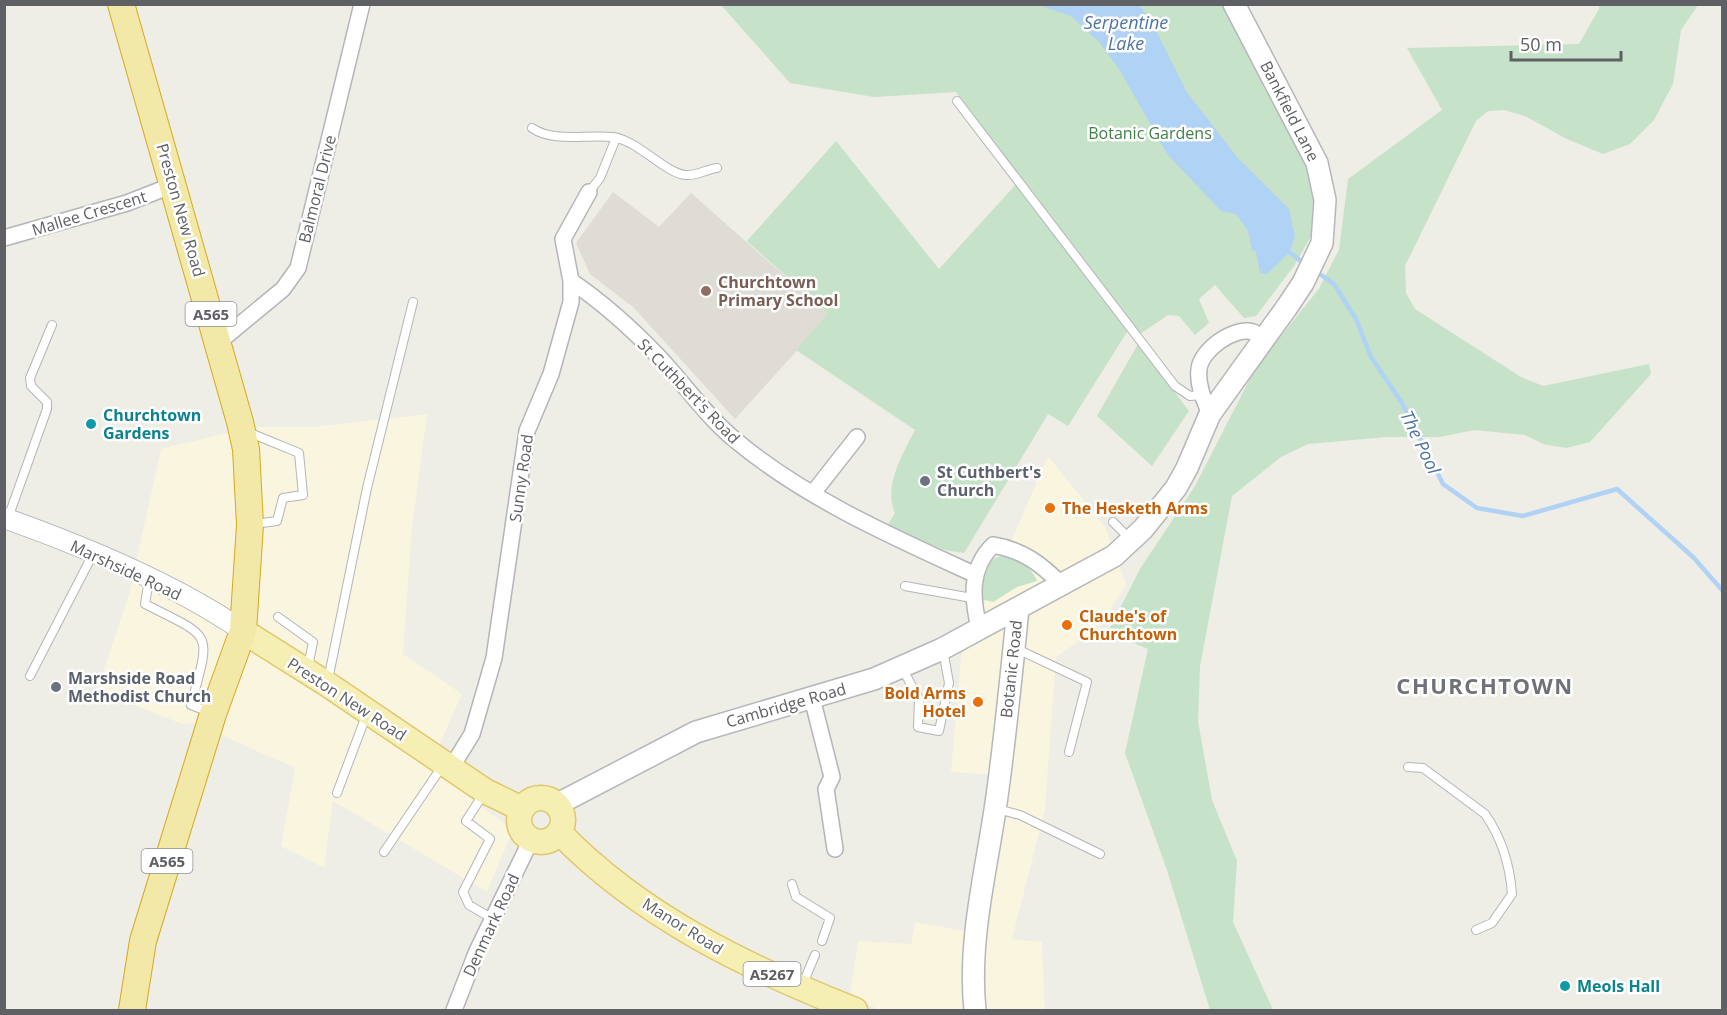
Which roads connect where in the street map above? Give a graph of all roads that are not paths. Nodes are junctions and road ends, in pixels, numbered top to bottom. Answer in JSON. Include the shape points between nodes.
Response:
{"nodes":[{"id":1,"x":121,"y":4,"type":"edge"},
{"id":2,"x":362,"y":4,"type":"edge"},
{"id":3,"x":1234,"y":4,"type":"edge"},
{"id":4,"x":957,"y":101,"type":"dead end"},
{"id":5,"x":532,"y":128,"type":"dead end"},
{"id":6,"x":616,"y":138,"type":"junction"},
{"id":7,"x":717,"y":168,"type":"dead end"},
{"id":8,"x":173,"y":185,"type":"junction"},
{"id":9,"x":589,"y":192,"type":"joint"},
{"id":10,"x":4,"y":238,"type":"edge"},
{"id":11,"x":1316,"y":257,"type":"joint"},
{"id":12,"x":571,"y":281,"type":"junction"},
{"id":13,"x":413,"y":302,"type":"dead end"},
{"id":14,"x":52,"y":325,"type":"dead end"},
{"id":15,"x":1264,"y":340,"type":"junction"},
{"id":16,"x":219,"y":342,"type":"junction"},
{"id":17,"x":1206,"y":405,"type":"junction"},
{"id":18,"x":242,"y":429,"type":"junction"},
{"id":19,"x":857,"y":437,"type":"dead end"},
{"id":20,"x":813,"y":493,"type":"junction"},
{"id":21,"x":6,"y":518,"type":"edge"},
{"id":22,"x":1113,"y":522,"type":"dead end"},
{"id":23,"x":250,"y":525,"type":"junction"},
{"id":24,"x":1132,"y":541,"type":"junction"},
{"id":25,"x":93,"y":554,"type":"junction"},
{"id":26,"x":976,"y":575,"type":"junction"},
{"id":27,"x":149,"y":579,"type":"junction"},
{"id":28,"x":1062,"y":585,"type":"junction"},
{"id":29,"x":905,"y":586,"type":"dead end"},
{"id":30,"x":972,"y":598,"type":"junction"},
{"id":31,"x":1018,"y":609,"type":"junction"},
{"id":32,"x":278,"y":617,"type":"dead end"},
{"id":33,"x":979,"y":628,"type":"junction"},
{"id":34,"x":243,"y":631,"type":"junction"},
{"id":35,"x":1014,"y":647,"type":"junction"},
{"id":36,"x":942,"y":649,"type":"junction"},
{"id":37,"x":902,"y":667,"type":"junction"},
{"id":38,"x":30,"y":676,"type":"dead end"},
{"id":39,"x":317,"y":678,"type":"junction"},
{"id":40,"x":812,"y":698,"type":"junction"},
{"id":41,"x":367,"y":711,"type":"junction"},
{"id":42,"x":213,"y":714,"type":"junction"},
{"id":43,"x":1069,"y":752,"type":"dead end"},
{"id":44,"x":448,"y":766,"type":"junction"},
{"id":45,"x":1408,"y":767,"type":"dead end"},
{"id":46,"x":485,"y":791,"type":"junction"},
{"id":47,"x":337,"y":793,"type":"dead end"},
{"id":48,"x":556,"y":805,"type":"junction"},
{"id":49,"x":996,"y":808,"type":"junction"},
{"id":50,"x":522,"y":809,"type":"junction"},
{"id":51,"x":559,"y":832,"type":"junction"},
{"id":52,"x":531,"y":840,"type":"junction"},
{"id":53,"x":835,"y":849,"type":"dead end"},
{"id":54,"x":384,"y":852,"type":"dead end"},
{"id":55,"x":1100,"y":854,"type":"dead end"},
{"id":56,"x":792,"y":884,"type":"dead end"},
{"id":57,"x":493,"y":919,"type":"junction"},
{"id":58,"x":1476,"y":930,"type":"dead end"},
{"id":59,"x":822,"y":941,"type":"dead end"},
{"id":60,"x":815,"y":955,"type":"dead end"},
{"id":61,"x":801,"y":987,"type":"junction"},
{"id":62,"x":851,"y":1010,"type":"edge"},
{"id":63,"x":132,"y":1011,"type":"edge"},
{"id":64,"x":454,"y":1011,"type":"edge"},
{"id":65,"x":975,"y":1011,"type":"edge"}],
"edges":[{"from":1,"to":8,"type":"highway","name":"Preston New Road","number":"A565"},
{"from":2,"to":16,"type":"street","name":"Balmoral Drive","via":[[298,267],[283,289]]},
{"from":3,"to":11,"type":"main road","name":"Bankfield Lane","via":[[1321,173],[1325,222]]},
{"from":4,"to":17,"type":"lane","via":[[1175,386]]},
{"from":5,"to":6,"type":"lane","via":[[545,135]]},
{"from":6,"to":7,"type":"lane","via":[[644,150],[679,173],[697,174]]},
{"from":6,"to":9,"type":"lane","via":[[600,178]]},
{"from":8,"to":10,"type":"street","name":"Mallee Crescent","via":[[127,203]]},
{"from":8,"to":16,"type":"highway","name":"Preston New Road","number":"A565"},
{"from":9,"to":12,"type":"street","name":"Sunny Road","via":[[563,239]]},
{"from":11,"to":15,"type":"main road","name":"Botanic Road"},
{"from":12,"to":20,"type":"street","name":"St Cuthbert's Road","via":[[598,299],[657,355],[732,437],[768,466]]},
{"from":12,"to":44,"type":"street","name":"Sunny Road","via":[[571,302],[551,374],[526,431],[494,658],[472,734]]},
{"from":13,"to":39,"type":"lane"},
{"from":14,"to":21,"type":"lane","via":[[30,378],[31,386],[47,402],[47,410]]},
{"from":15,"to":17,"type":"main road","name":"Botanic Road"},
{"from":15,"to":17,"type":"street","name":"Botanic Road","via":[[1255,332],[1246,331],[1216,344],[1199,366]]},
{"from":16,"to":18,"type":"highway","name":"Preston New Road","number":"A565"},
{"from":17,"to":24,"type":"main road","name":"Botanic Road","via":[[1188,468]]},
{"from":18,"to":23,"type":"highway","name":"Preston New Road","number":"A565"},
{"from":18,"to":23,"type":"lane","via":[[299,453],[303,495],[283,498],[278,521]]},
{"from":19,"to":20,"type":"street"},
{"from":20,"to":26,"type":"street","name":"St Cuthbert's Road","via":[[887,534]]},
{"from":21,"to":25,"type":"street","name":"Marshside Road"},
{"from":22,"to":24,"type":"lane"},
{"from":23,"to":34,"type":"highway","name":"Preston New Road","number":"A565"},
{"from":24,"to":28,"type":"main road","name":"Botanic Road","via":[[1114,556]]},
{"from":25,"to":27,"type":"street","name":"Marshside Road"},
{"from":25,"to":38,"type":"lane"},
{"from":26,"to":28,"type":"street","via":[[983,556],[993,546],[1025,555]]},
{"from":26,"to":30,"type":"street"},
{"from":27,"to":34,"type":"street","name":"Marshside Road","via":[[214,611]]},
{"from":27,"to":42,"type":"lane","via":[[145,604],[202,637],[206,651],[191,705]]},
{"from":28,"to":31,"type":"main road","name":"Botanic Road"},
{"from":29,"to":30,"type":"lane"},
{"from":30,"to":33,"type":"street"},
{"from":31,"to":33,"type":"main road","name":"Cambridge Road"},
{"from":31,"to":35,"type":"main road","name":"Botanic Road"},
{"from":32,"to":39,"type":"lane","via":[[312,642]]},
{"from":33,"to":36,"type":"main road","name":"Cambridge Road"},
{"from":34,"to":39,"type":"main road","name":"Preston New Road"},
{"from":34,"to":42,"type":"highway","name":"Preston New Road","number":"A565"},
{"from":35,"to":43,"type":"lane","via":[[1087,682]]},
{"from":35,"to":49,"type":"main road","name":"Botanic Road"},
{"from":36,"to":37,"type":"main road","name":"Cambridge Road"},
{"from":36,"to":37,"type":"lane","via":[[949,683],[939,731],[918,727],[919,699]]},
{"from":37,"to":40,"type":"main road","name":"Cambridge Road"},
{"from":39,"to":41,"type":"main road","name":"Preston New Road"},
{"from":40,"to":48,"type":"main road","name":"Cambridge Road","via":[[696,732]]},
{"from":40,"to":53,"type":"street","via":[[832,777],[826,789]]},
{"from":41,"to":44,"type":"main road","name":"Preston New Road"},
{"from":41,"to":47,"type":"lane"},
{"from":42,"to":63,"type":"highway","number":"A565","via":[[143,941]]},
{"from":44,"to":46,"type":"main road"},
{"from":44,"to":54,"type":"lane"},
{"from":45,"to":58,"type":"lane","via":[[1423,768],[1485,814],[1492,824],[1510,874],[1512,894],[1492,923]]},
{"from":46,"to":50,"type":"main road"},
{"from":46,"to":57,"type":"lane","via":[[466,821],[490,838],[463,892],[469,905]]},
{"from":48,"to":50,"type":"main road","via":[[538,799]]},
{"from":48,"to":51,"type":"main road","via":[[562,818]]},
{"from":49,"to":55,"type":"lane"},
{"from":49,"to":65,"type":"main road","name":"Botanic Road","via":[[976,930]]},
{"from":50,"to":52,"type":"main road","via":[[521,830]]},
{"from":51,"to":52,"type":"main road","via":[[544,842]]},
{"from":51,"to":61,"type":"main road","name":"Manor Road","number":"A5267","via":[[585,858],[690,933]]},
{"from":52,"to":57,"type":"street","name":"Denmark Road"},
{"from":56,"to":59,"type":"lane","via":[[796,897],[830,918]]},
{"from":57,"to":64,"type":"street","name":"Denmark Road"},
{"from":60,"to":61,"type":"lane"},
{"from":61,"to":62,"type":"main road","name":"Manor Road","number":"A5267"}]}
